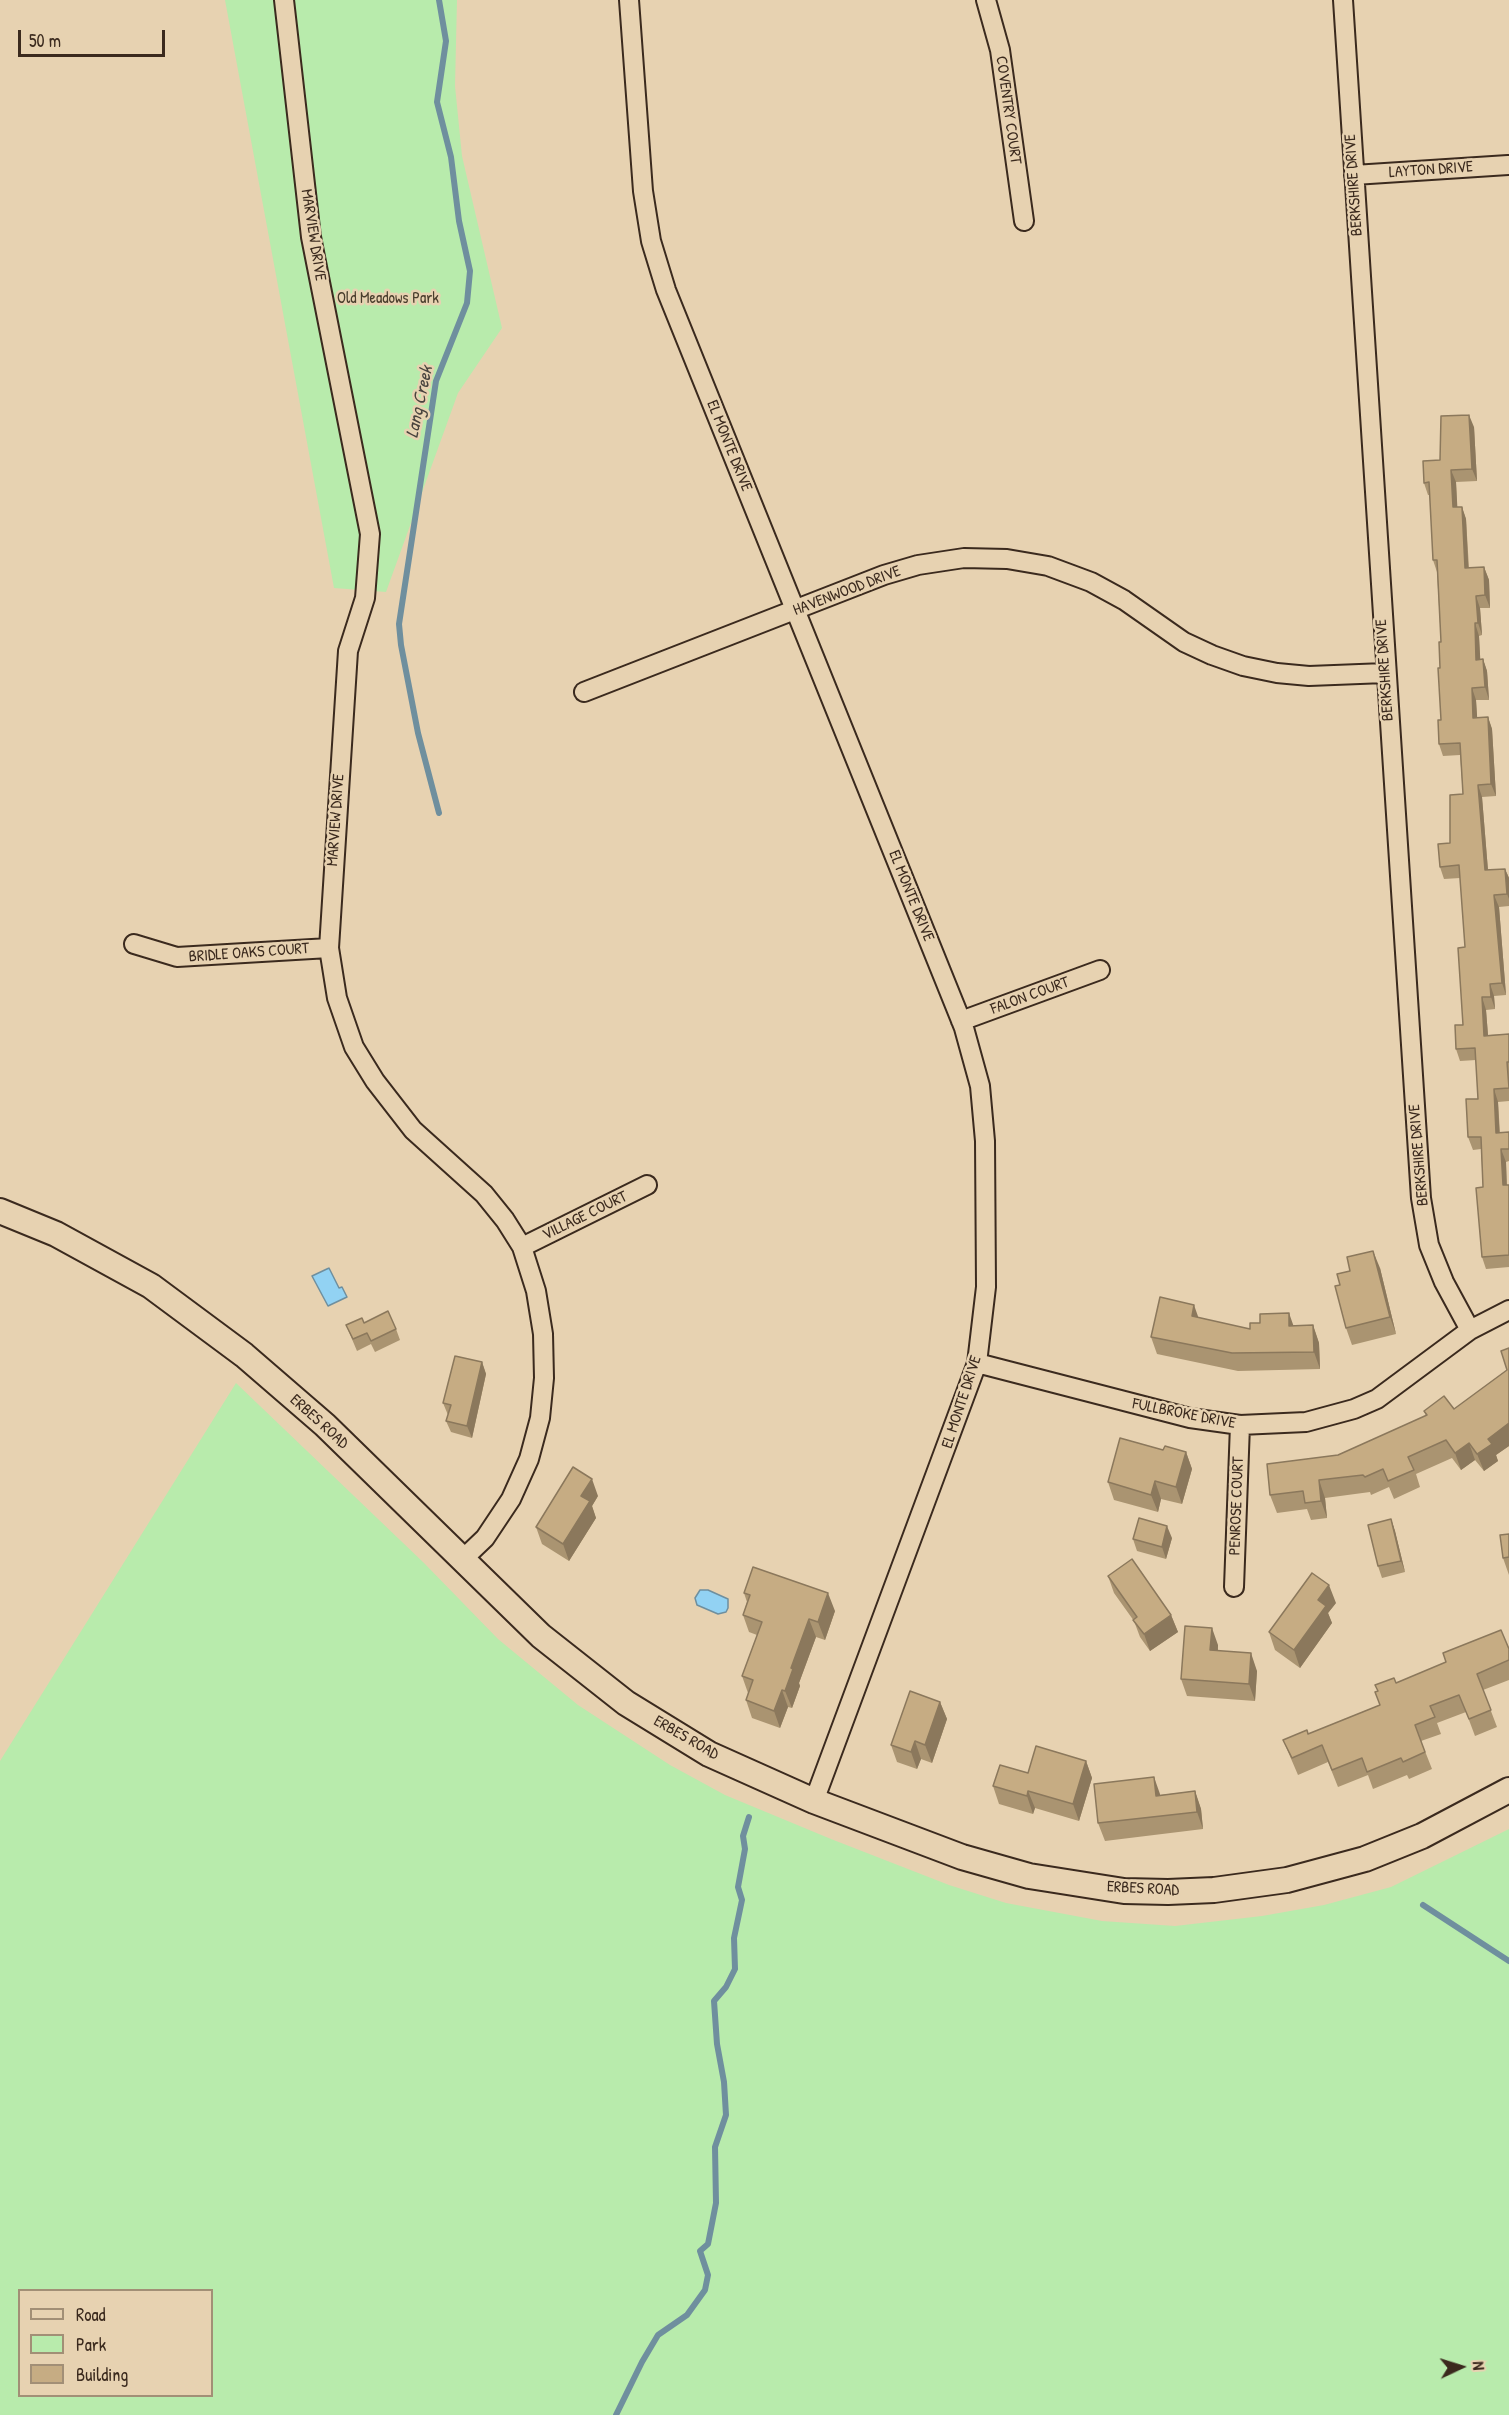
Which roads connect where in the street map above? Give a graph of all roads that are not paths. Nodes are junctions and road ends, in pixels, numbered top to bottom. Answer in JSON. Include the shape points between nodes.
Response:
{"nodes":[{"id":1,"x":284,"y":0,"type":"edge"},
{"id":2,"x":629,"y":0,"type":"edge"},
{"id":3,"x":986,"y":0,"type":"edge"},
{"id":4,"x":1343,"y":0,"type":"edge"},
{"id":5,"x":1508,"y":165,"type":"dead end"},
{"id":6,"x":1354,"y":174,"type":"junction"},
{"id":7,"x":1024,"y":221,"type":"dead end"},
{"id":8,"x":795,"y":611,"type":"junction"},
{"id":9,"x":1385,"y":673,"type":"junction"},
{"id":10,"x":584,"y":692,"type":"dead end"},
{"id":11,"x":134,"y":944,"type":"dead end"},
{"id":12,"x":329,"y":948,"type":"junction"},
{"id":13,"x":1100,"y":970,"type":"dead end"},
{"id":14,"x":961,"y":1021,"type":"junction"},
{"id":15,"x":647,"y":1185,"type":"dead end"},
{"id":16,"x":0,"y":1211,"type":"edge"},
{"id":17,"x":522,"y":1247,"type":"junction"},
{"id":18,"x":1509,"y":1310,"type":"edge"},
{"id":19,"x":1470,"y":1330,"type":"junction"},
{"id":20,"x":977,"y":1363,"type":"junction"},
{"id":21,"x":1240,"y":1425,"type":"junction"},
{"id":22,"x":464,"y":1559,"type":"junction"},
{"id":23,"x":1234,"y":1587,"type":"dead end"},
{"id":24,"x":1509,"y":1790,"type":"edge"},
{"id":25,"x":814,"y":1801,"type":"junction"}],
"edges":[{"from":1,"to":12,"type":"street","name":"MARVIEW DRIVE","via":[[311,237],[370,534],[365,598],[348,651]]},
{"from":2,"to":8,"type":"street","name":"EL MONTE DRIVE","via":[[643,191],[651,241],[666,290]]},
{"from":3,"to":7,"type":"street","name":"COVENTRY COURT","via":[[1000,50]]},
{"from":4,"to":6,"type":"street","name":"BERKSHIRE DRIVE"},
{"from":5,"to":6,"type":"street","name":"LAYTON DRIVE"},
{"from":6,"to":9,"type":"street","name":"BERKSHIRE DRIVE"},
{"from":8,"to":9,"type":"street","name":"HAVENWOOD DRIVE","via":[[918,565],[964,558],[1008,559],[1048,566],[1091,582],[1184,642],[1243,666],[1309,676]]},
{"from":8,"to":10,"type":"street","name":"HAVENWOOD DRIVE"},
{"from":8,"to":14,"type":"street","name":"EL MONTE DRIVE"},
{"from":9,"to":19,"type":"street","name":"BERKSHIRE DRIVE","via":[[1421,1198],[1429,1245]]},
{"from":11,"to":12,"type":"street","name":"BRIDLE OAKS COURT","via":[[177,957]]},
{"from":12,"to":17,"type":"street","name":"MARVIEW DRIVE","via":[[337,998],[354,1047],[375,1081],[413,1130],[484,1194]]},
{"from":13,"to":14,"type":"street","name":"FALON COURT"},
{"from":14,"to":20,"type":"street","name":"EL MONTE DRIVE","via":[[980,1086],[986,1141],[987,1287]]},
{"from":15,"to":17,"type":"street","name":"VILLAGE COURT"},
{"from":16,"to":22,"type":"main road","name":"ERBES ROAD","via":[[56,1234],[151,1286],[202,1322],[325,1425]]},
{"from":17,"to":22,"type":"street","name":"MARVIEW DRIVE","via":[[536,1291],[543,1334],[540,1418],[529,1459],[511,1499],[485,1538]]},
{"from":18,"to":19,"type":"street","name":"FULLBROKE DRIVE"},
{"from":19,"to":21,"type":"street","name":"FULLBROKE DRIVE","via":[[1377,1399],[1354,1409],[1306,1422]]},
{"from":20,"to":21,"type":"street","name":"FULLBROKE DRIVE","via":[[1190,1418]]},
{"from":20,"to":25,"type":"street","name":"EL MONTE DRIVE"},
{"from":21,"to":23,"type":"street","name":"PENROSE COURT"},
{"from":22,"to":25,"type":"main road","name":"ERBES ROAD","via":[[541,1636],[626,1703],[709,1754]]},
{"from":24,"to":25,"type":"main road","name":"ERBES ROAD","via":[[1422,1836],[1365,1859],[1287,1880],[1168,1892],[1113,1889],[1029,1876],[962,1857]]}]}
